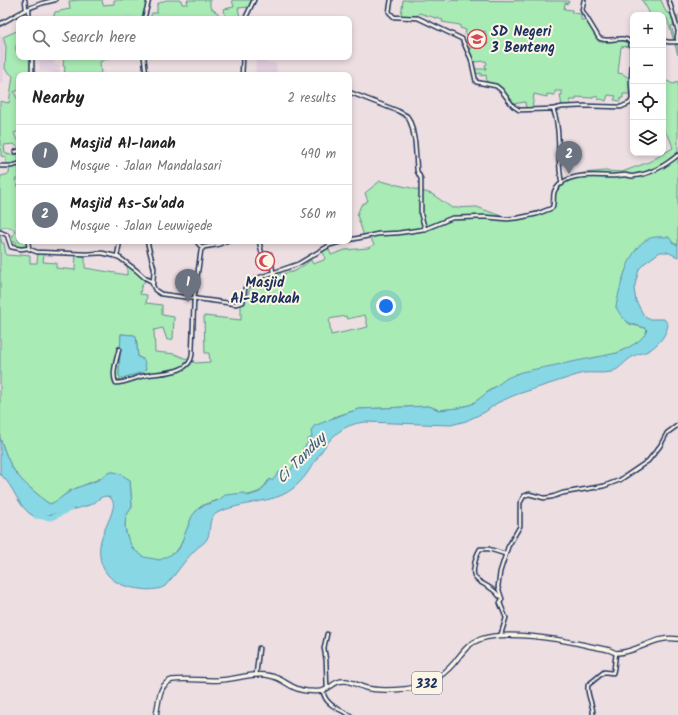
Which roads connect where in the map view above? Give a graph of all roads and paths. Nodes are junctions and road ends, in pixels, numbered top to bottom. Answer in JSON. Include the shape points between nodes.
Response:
{"nodes":[{"id":1,"x":25,"y":0,"type":"edge"},
{"id":2,"x":56,"y":0,"type":"edge"},
{"id":3,"x":149,"y":0,"type":"edge"},
{"id":4,"x":254,"y":0,"type":"edge"},
{"id":5,"x":390,"y":0,"type":"edge"},
{"id":6,"x":584,"y":0,"type":"edge"},
{"id":7,"x":669,"y":0,"type":"edge"},
{"id":8,"x":27,"y":8,"type":"junction"},
{"id":9,"x":28,"y":16,"type":"edge"},
{"id":10,"x":145,"y":16,"type":"edge"},
{"id":11,"x":246,"y":16,"type":"edge"},
{"id":12,"x":0,"y":24,"type":"edge"},
{"id":13,"x":678,"y":31,"type":"edge"},
{"id":14,"x":630,"y":42,"type":"edge"},
{"id":15,"x":666,"y":42,"type":"edge"},
{"id":16,"x":678,"y":42,"type":"edge"},
{"id":17,"x":632,"y":48,"type":"edge"},
{"id":18,"x":32,"y":60,"type":"edge"},
{"id":19,"x":144,"y":60,"type":"edge"},
{"id":20,"x":243,"y":60,"type":"edge"},
{"id":21,"x":32,"y":72,"type":"edge"},
{"id":22,"x":146,"y":72,"type":"edge"},
{"id":23,"x":242,"y":72,"type":"edge"},
{"id":24,"x":352,"y":93,"type":"edge"},
{"id":25,"x":553,"y":109,"type":"junction"},
{"id":26,"x":678,"y":155,"type":"edge"},
{"id":27,"x":16,"y":165,"type":"edge"},
{"id":28,"x":0,"y":166,"type":"edge"},
{"id":29,"x":562,"y":184,"type":"junction"},
{"id":30,"x":426,"y":229,"type":"junction"},
{"id":31,"x":0,"y":232,"type":"edge"},
{"id":32,"x":352,"y":239,"type":"edge"},
{"id":33,"x":28,"y":244,"type":"edge"},
{"id":34,"x":119,"y":244,"type":"edge"},
{"id":35,"x":148,"y":244,"type":"edge"},
{"id":36,"x":199,"y":244,"type":"edge"},
{"id":37,"x":220,"y":244,"type":"edge"},
{"id":38,"x":260,"y":244,"type":"edge"},
{"id":39,"x":334,"y":244,"type":"edge"},
{"id":40,"x":29,"y":248,"type":"junction"},
{"id":41,"x":202,"y":248,"type":"junction"},
{"id":42,"x":117,"y":256,"type":"junction"},
{"id":43,"x":273,"y":272,"type":"junction"},
{"id":44,"x":152,"y":283,"type":"junction"},
{"id":45,"x":194,"y":299,"type":"junction"},
{"id":46,"x":119,"y":349,"type":"dead end"},
{"id":47,"x":678,"y":425,"type":"edge"},
{"id":48,"x":505,"y":554,"type":"junction"},
{"id":49,"x":502,"y":600,"type":"junction"},
{"id":50,"x":327,"y":634,"type":"dead end"},
{"id":51,"x":501,"y":634,"type":"junction"},
{"id":52,"x":678,"y":640,"type":"edge"},
{"id":53,"x":259,"y":648,"type":"dead end"},
{"id":54,"x":616,"y":653,"type":"junction"},
{"id":55,"x":256,"y":675,"type":"junction"},
{"id":56,"x":327,"y":688,"type":"junction"},
{"id":57,"x":323,"y":690,"type":"junction"},
{"id":58,"x":156,"y":715,"type":"edge"},
{"id":59,"x":350,"y":715,"type":"edge"},
{"id":60,"x":594,"y":715,"type":"edge"}],
"edges":[{"from":1,"to":8,"type":"street"},
{"from":2,"to":8,"type":"street"},
{"from":3,"to":10,"type":"street"},
{"from":4,"to":11,"type":"street"},
{"from":5,"to":25,"type":"street","via":[[389,12],[394,17],[418,18],[462,39],[471,59],[476,82],[496,86],[519,110]]},
{"from":6,"to":14,"type":"street","via":[[582,10],[599,38],[627,39]]},
{"from":7,"to":13,"type":"street"},
{"from":8,"to":9,"type":"street"},
{"from":8,"to":12,"type":"street"},
{"from":13,"to":16,"type":"street"},
{"from":15,"to":16,"type":"street"},
{"from":17,"to":25,"type":"street","via":[[630,103],[621,107],[585,106]]},
{"from":18,"to":21,"type":"street"},
{"from":19,"to":22,"type":"street"},
{"from":20,"to":23,"type":"street"},
{"from":24,"to":30,"type":"street","via":[[398,111],[409,119],[415,142],[417,171],[421,180],[421,215]]},
{"from":25,"to":29,"type":"street"},
{"from":26,"to":29,"type":"street","via":[[648,173],[633,177],[577,177]]},
{"from":27,"to":28,"type":"street"},
{"from":29,"to":30,"type":"street","via":[[555,192],[552,208],[545,211],[507,219],[452,218]]},
{"from":30,"to":32,"type":"street"},
{"from":31,"to":40,"type":"street","via":[[7,235],[11,247]]},
{"from":33,"to":40,"type":"street"},
{"from":34,"to":42,"type":"street"},
{"from":35,"to":44,"type":"street","via":[[154,268]]},
{"from":36,"to":41,"type":"street"},
{"from":37,"to":41,"type":"street"},
{"from":38,"to":43,"type":"street","via":[[262,254],[270,254]]},
{"from":39,"to":43,"type":"street","via":[[298,264]]},
{"from":40,"to":42,"type":"street","via":[[44,253],[102,253]]},
{"from":41,"to":45,"type":"street"},
{"from":42,"to":44,"type":"street"},
{"from":43,"to":45,"type":"street","via":[[247,285],[241,303]]},
{"from":44,"to":45,"type":"street","via":[[155,290],[161,294]]},
{"from":45,"to":46,"type":"street","via":[[192,360],[185,366],[116,384],[114,371]]},
{"from":47,"to":48,"type":"street","via":[[667,433],[648,461],[620,480],[552,497],[544,498],[529,494],[524,496],[520,505],[520,526]]},
{"from":48,"to":49,"type":"street","via":[[498,587]]},
{"from":48,"to":49,"type":"street","via":[[480,549],[473,575],[493,589]]},
{"from":49,"to":51,"type":"street","via":[[500,603],[506,618]]},
{"from":50,"to":56,"type":"street","via":[[324,650]]},
{"from":51,"to":54,"type":"main road","number":"332","via":[[563,641]]},
{"from":51,"to":56,"type":"main road","number":"332","via":[[471,643],[443,674],[420,687],[377,689],[340,681]]},
{"from":52,"to":54,"type":"main road","number":"332","via":[[659,640]]},
{"from":53,"to":55,"type":"street"},
{"from":54,"to":60,"type":"street","via":[[612,672],[604,672],[588,685]]},
{"from":55,"to":57,"type":"main road","number":"332","via":[[277,678],[297,690]]},
{"from":55,"to":58,"type":"main road","number":"332","via":[[218,681],[167,681],[161,691]]},
{"from":56,"to":57,"type":"main road","number":"332"},
{"from":57,"to":59,"type":"street","via":[[329,704]]}]}
